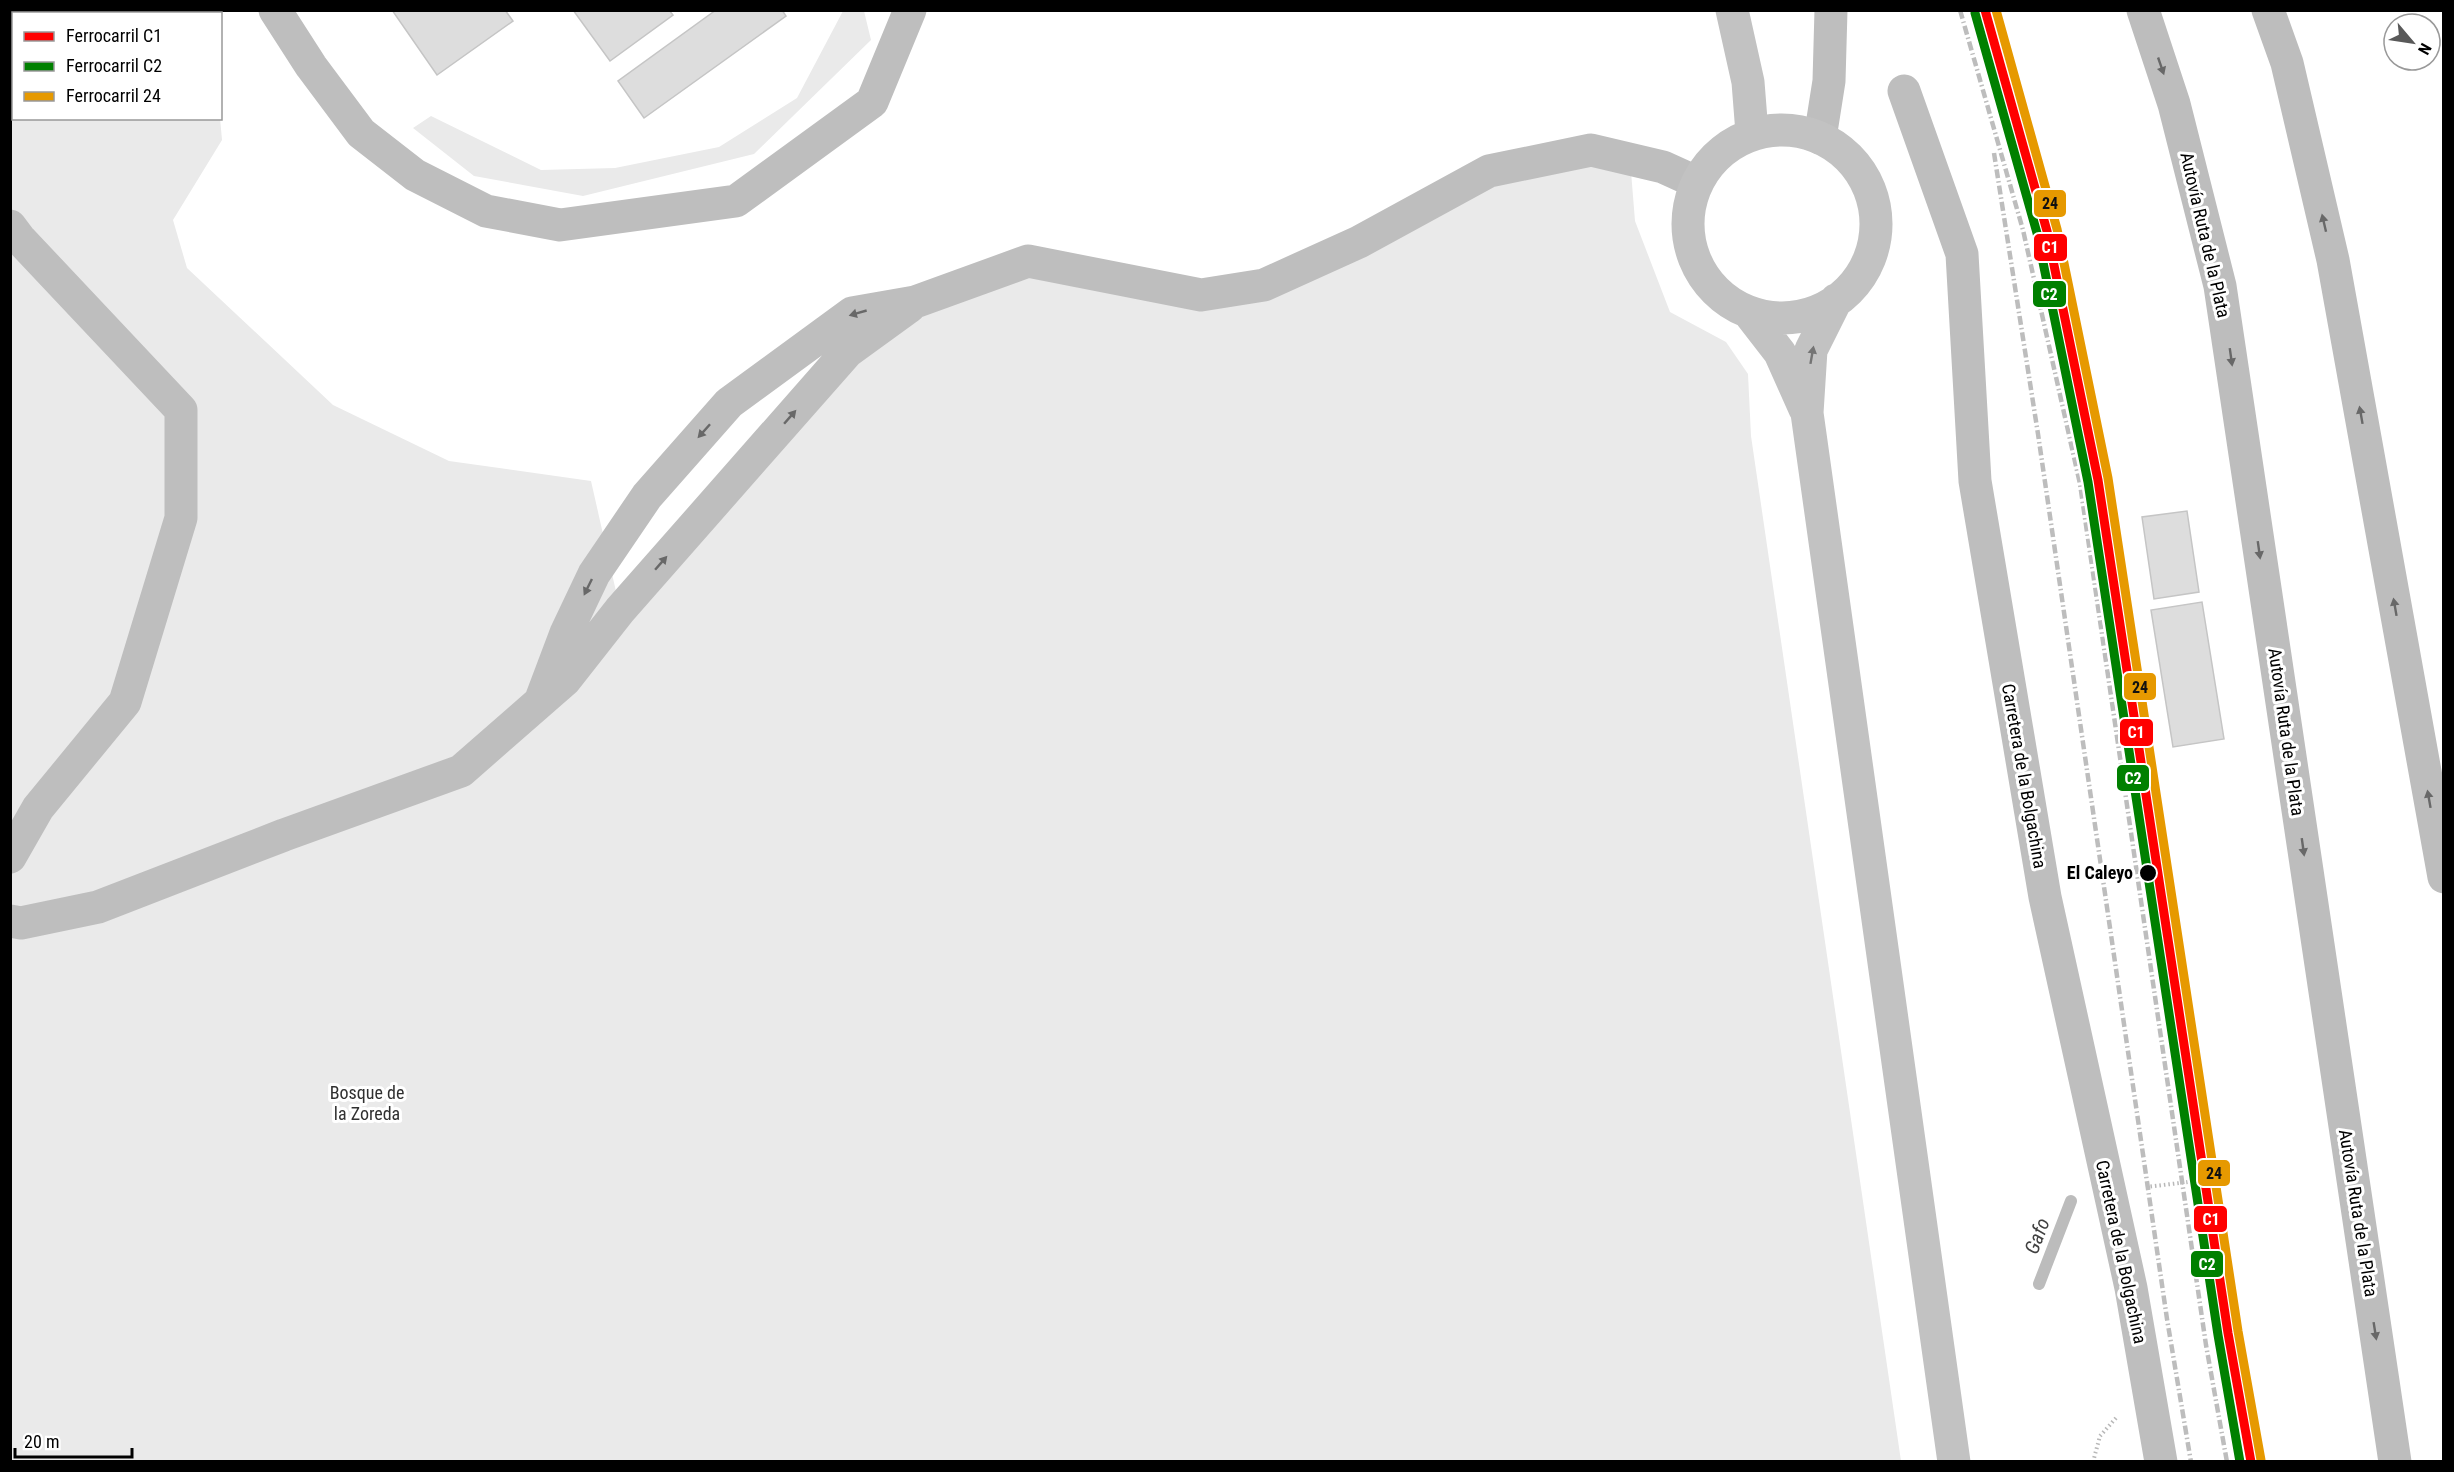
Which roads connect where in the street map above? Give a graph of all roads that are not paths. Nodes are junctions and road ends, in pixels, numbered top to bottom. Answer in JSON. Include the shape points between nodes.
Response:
{"nodes":[{"id":1,"x":275,"y":10,"type":"edge"},
{"id":2,"x":909,"y":10,"type":"edge"},
{"id":3,"x":1732,"y":10,"type":"edge"},
{"id":4,"x":1831,"y":10,"type":"edge"},
{"id":5,"x":2142,"y":10,"type":"edge"},
{"id":6,"x":2268,"y":10,"type":"edge"},
{"id":7,"x":1904,"y":91,"type":"dead end"},
{"id":8,"x":1752,"y":133,"type":"junction"},
{"id":9,"x":1820,"y":138,"type":"junction"},
{"id":10,"x":1696,"y":182,"type":"junction"},
{"id":11,"x":10,"y":226,"type":"edge"},
{"id":12,"x":1836,"y":300,"type":"junction"},
{"id":13,"x":915,"y":302,"type":"junction"},
{"id":14,"x":1749,"y":313,"type":"junction"},
{"id":15,"x":1808,"y":413,"type":"junction"},
{"id":16,"x":540,"y":702,"type":"junction"},
{"id":17,"x":10,"y":857,"type":"edge"},
{"id":18,"x":2444,"y":877,"type":"edge"},
{"id":19,"x":10,"y":921,"type":"edge"},
{"id":20,"x":1954,"y":1461,"type":"edge"},
{"id":21,"x":2161,"y":1461,"type":"edge"},
{"id":22,"x":2395,"y":1461,"type":"edge"}],
"edges":[{"from":1,"to":2,"type":"street","via":[[361,133],[415,175],[486,212],[560,225],[736,201],[872,102]]},
{"from":3,"to":8,"type":"street","via":[[1748,82]]},
{"from":4,"to":9,"type":"street","via":[[1829,81]]},
{"from":5,"to":22,"type":"highway","name":"Autovía Ruta de la Plata","one_way":true,"via":[[2175,104],[2220,286]]},
{"from":18,"to":6,"type":"highway","one_way":true,"via":[[2333,260],[2287,63]]},
{"from":7,"to":21,"type":"street","name":"Carretera de la Bolgachina","via":[[1962,254],[1975,481],[2045,897],[2131,1288]]},
{"from":8,"to":9,"type":"street","via":[[1784,129]]},
{"from":8,"to":10,"type":"street","via":[[1719,152]]},
{"from":9,"to":12,"type":"street","via":[[1848,155],[1868,184],[1876,214],[1871,256],[1848,292]]},
{"from":10,"to":13,"type":"street","via":[[1664,167],[1591,150],[1488,171],[1359,242],[1264,285],[1201,295],[1028,261]]},
{"from":10,"to":14,"type":"street","via":[[1686,225],[1692,256],[1711,288]]},
{"from":11,"to":17,"type":"street","via":[[181,410],[181,518],[125,702],[38,808]]},
{"from":12,"to":14,"type":"street","via":[[1820,311],[1795,318],[1771,319]]},
{"from":15,"to":12,"type":"street","one_way":true,"via":[[1811,350]]},
{"from":16,"to":13,"type":"street","one_way":true,"via":[[565,680],[620,610],[848,352]]},
{"from":13,"to":16,"type":"street","one_way":true,"via":[[852,313],[729,403],[647,496],[594,574]]},
{"from":14,"to":15,"type":"street","via":[[1780,353]]},
{"from":15,"to":20,"type":"street"},
{"from":16,"to":19,"type":"street","via":[[461,771],[98,907],[21,923]]}]}
